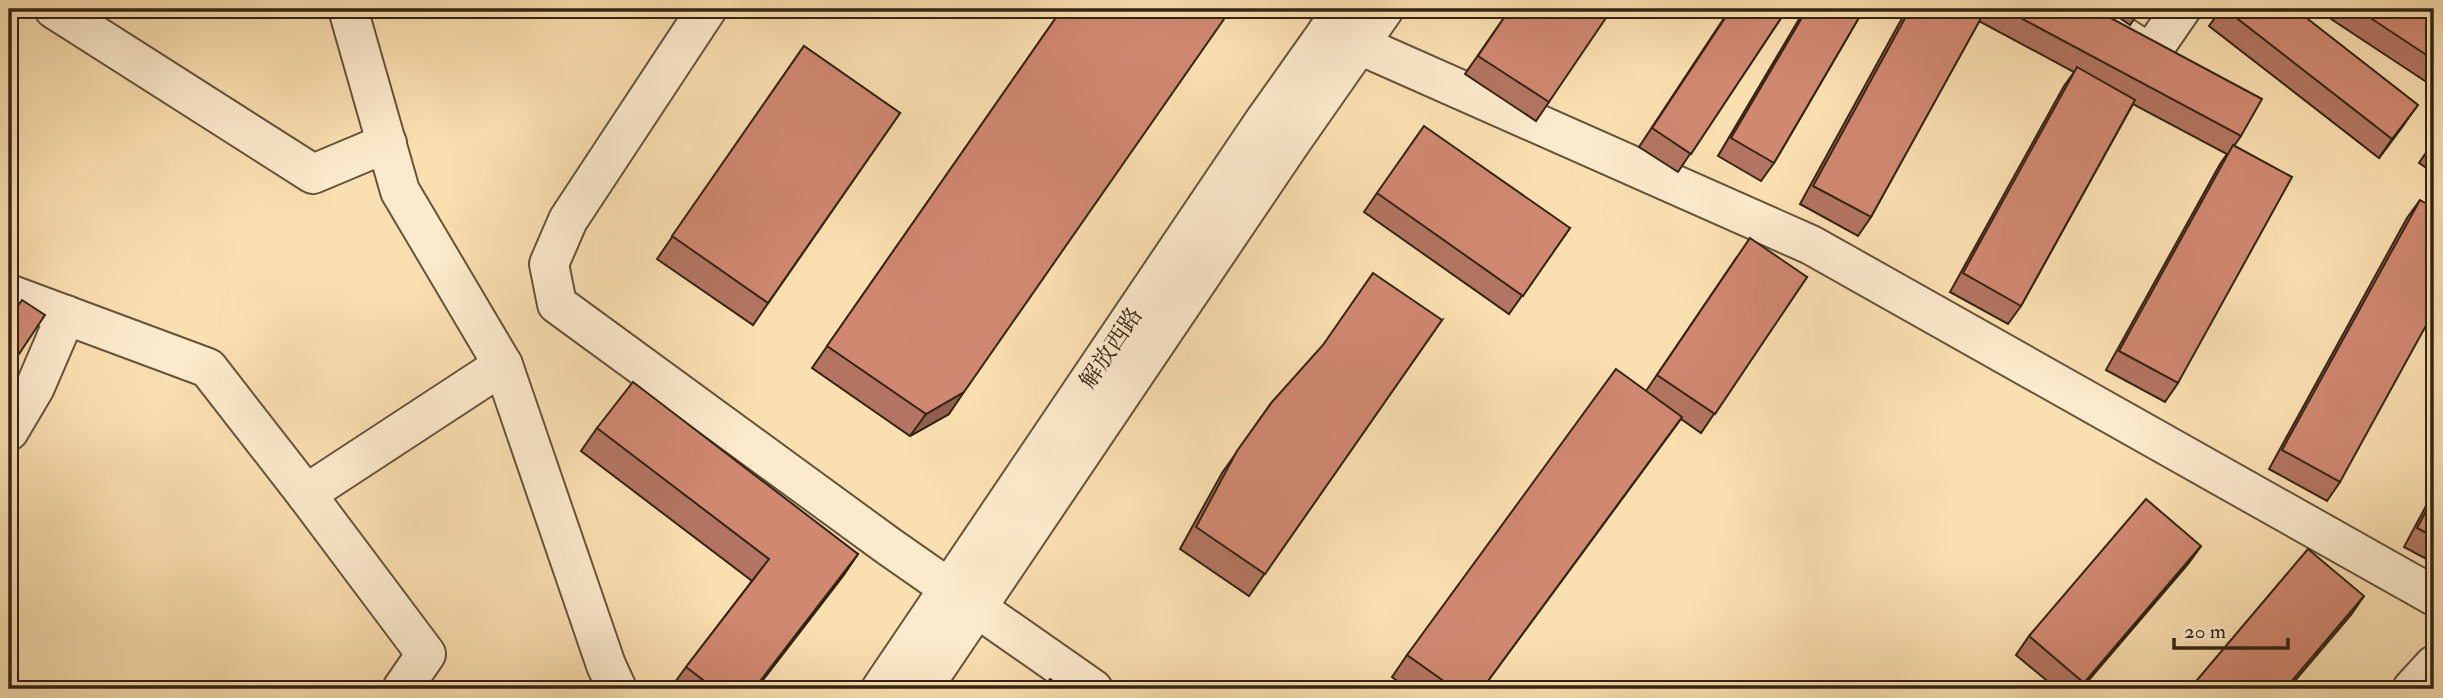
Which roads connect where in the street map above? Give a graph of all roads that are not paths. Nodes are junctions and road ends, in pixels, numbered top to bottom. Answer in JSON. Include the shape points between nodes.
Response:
{"nodes":[{"id":1,"x":54,"y":9,"type":"edge"},
{"id":2,"x":348,"y":9,"type":"edge"},
{"id":3,"x":707,"y":9,"type":"edge"},
{"id":4,"x":1384,"y":9,"type":"edge"},
{"id":5,"x":2081,"y":9,"type":"edge"},
{"id":6,"x":2181,"y":9,"type":"edge"},
{"id":7,"x":1344,"y":28,"type":"edge"},
{"id":8,"x":387,"y":143,"type":"junction"},
{"id":9,"x":9,"y":294,"type":"edge"},
{"id":10,"x":66,"y":315,"type":"junction"},
{"id":11,"x":503,"y":365,"type":"junction"},
{"id":12,"x":9,"y":431,"type":"edge"},
{"id":13,"x":306,"y":495,"type":"junction"},
{"id":14,"x":2434,"y":596,"type":"edge"},
{"id":15,"x":963,"y":598,"type":"junction"},
{"id":16,"x":2434,"y":665,"type":"edge"},
{"id":17,"x":402,"y":689,"type":"edge"},
{"id":18,"x":617,"y":689,"type":"edge"},
{"id":19,"x":881,"y":689,"type":"edge"},
{"id":20,"x":922,"y":689,"type":"edge"},
{"id":21,"x":1093,"y":689,"type":"edge"},
{"id":22,"x":2412,"y":689,"type":"edge"}],
"edges":[{"from":1,"to":8,"type":"street","via":[[313,174]]},
{"from":2,"to":8,"type":"street"},
{"from":3,"to":15,"type":"street","via":[[568,220],[549,264],[557,304]]},
{"from":4,"to":7,"type":"street","name":"解放西路"},
{"from":5,"to":6,"type":"street","via":[[2150,54]]},
{"from":7,"to":14,"type":"street","via":[[1811,245]]},
{"from":7,"to":15,"type":"street","name":"解放西路"},
{"from":8,"to":11,"type":"street","via":[[400,191]]},
{"from":9,"to":10,"type":"street"},
{"from":10,"to":12,"type":"street","via":[[35,387]]},
{"from":10,"to":13,"type":"street","via":[[208,368]]},
{"from":11,"to":13,"type":"street"},
{"from":11,"to":18,"type":"street"},
{"from":13,"to":17,"type":"street","via":[[426,654]]},
{"from":15,"to":19,"type":"street","name":"解放西路"},
{"from":15,"to":20,"type":"street","name":"解放西路"},
{"from":15,"to":21,"type":"street"},
{"from":16,"to":22,"type":"street"}]}
